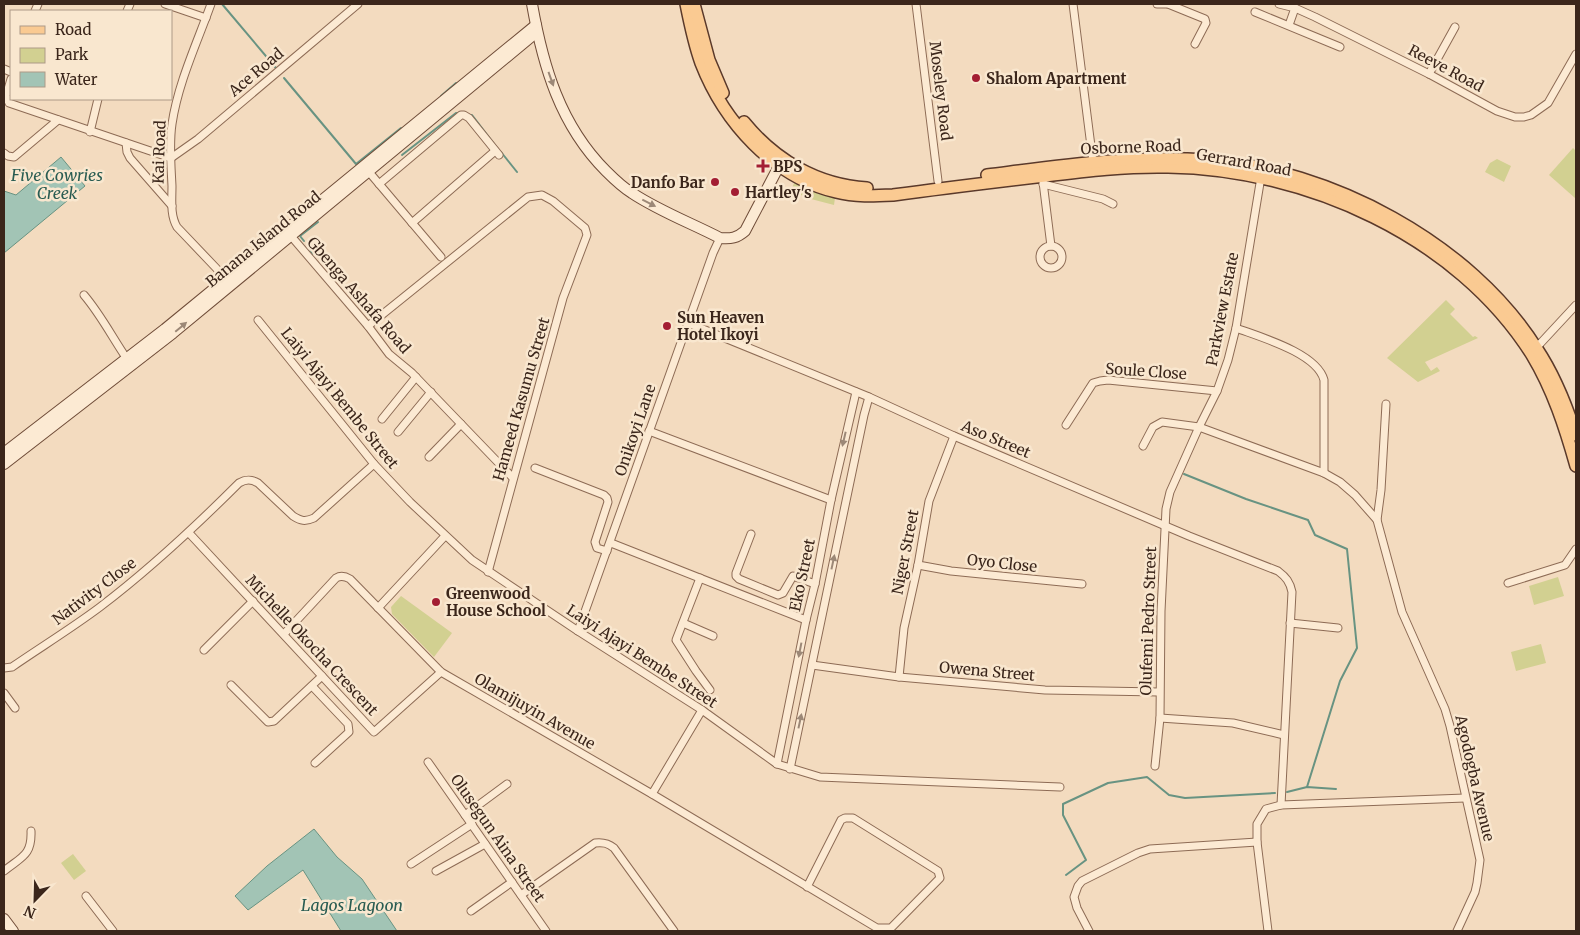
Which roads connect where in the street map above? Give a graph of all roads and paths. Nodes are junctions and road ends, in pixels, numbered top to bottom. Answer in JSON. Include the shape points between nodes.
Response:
{"nodes":[{"id":1,"x":165,"y":4,"type":"edge"},
{"id":2,"x":211,"y":4,"type":"edge"},
{"id":3,"x":358,"y":4,"type":"edge"},
{"id":4,"x":532,"y":4,"type":"edge"},
{"id":5,"x":686,"y":4,"type":"edge"},
{"id":6,"x":694,"y":4,"type":"edge"},
{"id":7,"x":916,"y":4,"type":"edge"},
{"id":8,"x":1073,"y":4,"type":"edge"},
{"id":9,"x":1157,"y":4,"type":"edge"},
{"id":10,"x":1167,"y":4,"type":"edge"},
{"id":11,"x":1280,"y":4,"type":"edge"},
{"id":12,"x":1295,"y":8,"type":"junction"},
{"id":13,"x":1256,"y":12,"type":"dead end"},
{"id":14,"x":206,"y":18,"type":"junction"},
{"id":15,"x":1289,"y":25,"type":"junction"},
{"id":16,"x":1454,"y":27,"type":"dead end"},
{"id":17,"x":537,"y":29,"type":"junction"},
{"id":18,"x":1195,"y":44,"type":"dead end"},
{"id":19,"x":1340,"y":47,"type":"dead end"},
{"id":20,"x":1576,"y":54,"type":"edge"},
{"id":21,"x":1429,"y":74,"type":"junction"},
{"id":22,"x":10,"y":82,"type":"edge"},
{"id":23,"x":98,"y":100,"type":"edge"},
{"id":24,"x":58,"y":120,"type":"junction"},
{"id":25,"x":90,"y":132,"type":"junction"},
{"id":26,"x":126,"y":144,"type":"junction"},
{"id":27,"x":4,"y":152,"type":"edge"},
{"id":28,"x":171,"y":158,"type":"junction"},
{"id":29,"x":1093,"y":162,"type":"junction"},
{"id":30,"x":783,"y":164,"type":"junction"},
{"id":31,"x":369,"y":172,"type":"junction"},
{"id":32,"x":1261,"y":178,"type":"junction"},
{"id":33,"x":1043,"y":180,"type":"junction"},
{"id":34,"x":938,"y":181,"type":"junction"},
{"id":35,"x":379,"y":184,"type":"junction"},
{"id":36,"x":1113,"y":204,"type":"dead end"},
{"id":37,"x":172,"y":207,"type":"junction"},
{"id":38,"x":412,"y":223,"type":"junction"},
{"id":39,"x":291,"y":236,"type":"junction"},
{"id":40,"x":720,"y":238,"type":"junction"},
{"id":41,"x":1051,"y":246,"type":"dead end"},
{"id":42,"x":441,"y":257,"type":"dead end"},
{"id":43,"x":227,"y":283,"type":"junction"},
{"id":44,"x":84,"y":295,"type":"dead end"},
{"id":45,"x":1576,"y":305,"type":"edge"},
{"id":46,"x":258,"y":320,"type":"dead end"},
{"id":47,"x":688,"y":323,"type":"junction"},
{"id":48,"x":368,"y":326,"type":"junction"},
{"id":49,"x":1236,"y":328,"type":"junction"},
{"id":50,"x":1537,"y":347,"type":"junction"},
{"id":51,"x":127,"y":359,"type":"junction"},
{"id":52,"x":416,"y":377,"type":"junction"},
{"id":53,"x":1217,"y":391,"type":"junction"},
{"id":54,"x":430,"y":392,"type":"junction"},
{"id":55,"x":856,"y":392,"type":"junction"},
{"id":56,"x":869,"y":397,"type":"junction"},
{"id":57,"x":1386,"y":404,"type":"dead end"},
{"id":58,"x":382,"y":419,"type":"dead end"},
{"id":59,"x":461,"y":424,"type":"junction"},
{"id":60,"x":1066,"y":425,"type":"dead end"},
{"id":61,"x":1199,"y":427,"type":"junction"},
{"id":62,"x":648,"y":431,"type":"junction"},
{"id":63,"x":398,"y":432,"type":"dead end"},
{"id":64,"x":1576,"y":434,"type":"edge"},
{"id":65,"x":954,"y":436,"type":"junction"},
{"id":66,"x":1143,"y":446,"type":"dead end"},
{"id":67,"x":4,"y":453,"type":"edge"},
{"id":68,"x":429,"y":457,"type":"dead end"},
{"id":69,"x":4,"y":464,"type":"edge"},
{"id":70,"x":374,"y":464,"type":"junction"},
{"id":71,"x":1576,"y":466,"type":"edge"},
{"id":72,"x":535,"y":468,"type":"dead end"},
{"id":73,"x":1324,"y":472,"type":"junction"},
{"id":74,"x":513,"y":478,"type":"junction"},
{"id":75,"x":831,"y":500,"type":"junction"},
{"id":76,"x":1377,"y":520,"type":"junction"},
{"id":77,"x":1165,"y":525,"type":"junction"},
{"id":78,"x":189,"y":533,"type":"junction"},
{"id":79,"x":751,"y":534,"type":"dead end"},
{"id":80,"x":446,"y":536,"type":"junction"},
{"id":81,"x":611,"y":542,"type":"junction"},
{"id":82,"x":1576,"y":549,"type":"edge"},
{"id":83,"x":607,"y":551,"type":"junction"},
{"id":84,"x":918,"y":566,"type":"junction"},
{"id":85,"x":488,"y":572,"type":"junction"},
{"id":86,"x":700,"y":578,"type":"junction"},
{"id":87,"x":1508,"y":583,"type":"dead end"},
{"id":88,"x":815,"y":584,"type":"junction"},
{"id":89,"x":1082,"y":584,"type":"dead end"},
{"id":90,"x":253,"y":601,"type":"junction"},
{"id":91,"x":378,"y":608,"type":"junction"},
{"id":92,"x":806,"y":620,"type":"junction"},
{"id":93,"x":683,"y":623,"type":"junction"},
{"id":94,"x":1290,"y":623,"type":"junction"},
{"id":95,"x":1338,"y":628,"type":"dead end"},
{"id":96,"x":578,"y":631,"type":"junction"},
{"id":97,"x":284,"y":634,"type":"junction"},
{"id":98,"x":713,"y":636,"type":"dead end"},
{"id":99,"x":204,"y":650,"type":"dead end"},
{"id":100,"x":812,"y":665,"type":"junction"},
{"id":101,"x":8,"y":667,"type":"edge"},
{"id":102,"x":441,"y":672,"type":"junction"},
{"id":103,"x":322,"y":676,"type":"junction"},
{"id":104,"x":900,"y":677,"type":"junction"},
{"id":105,"x":231,"y":685,"type":"dead end"},
{"id":106,"x":312,"y":686,"type":"junction"},
{"id":107,"x":710,"y":690,"type":"dead end"},
{"id":108,"x":1159,"y":692,"type":"junction"},
{"id":109,"x":4,"y":693,"type":"edge"},
{"id":110,"x":15,"y":708,"type":"dead end"},
{"id":111,"x":702,"y":710,"type":"junction"},
{"id":112,"x":1160,"y":718,"type":"junction"},
{"id":113,"x":1284,"y":736,"type":"junction"},
{"id":114,"x":428,"y":762,"type":"dead end"},
{"id":115,"x":315,"y":764,"type":"dead end"},
{"id":116,"x":777,"y":764,"type":"junction"},
{"id":117,"x":1155,"y":766,"type":"dead end"},
{"id":118,"x":790,"y":769,"type":"junction"},
{"id":119,"x":507,"y":784,"type":"dead end"},
{"id":120,"x":1060,"y":787,"type":"dead end"},
{"id":121,"x":652,"y":794,"type":"junction"},
{"id":122,"x":1465,"y":798,"type":"junction"},
{"id":123,"x":1281,"y":805,"type":"junction"},
{"id":124,"x":465,"y":815,"type":"junction"},
{"id":125,"x":472,"y":824,"type":"junction"},
{"id":126,"x":31,"y":831,"type":"dead end"},
{"id":127,"x":1257,"y":842,"type":"junction"},
{"id":128,"x":485,"y":844,"type":"junction"},
{"id":129,"x":411,"y":864,"type":"dead end"},
{"id":130,"x":4,"y":871,"type":"edge"},
{"id":131,"x":436,"y":871,"type":"dead end"},
{"id":132,"x":512,"y":882,"type":"junction"},
{"id":133,"x":807,"y":887,"type":"junction"},
{"id":134,"x":521,"y":895,"type":"junction"},
{"id":135,"x":86,"y":896,"type":"dead end"},
{"id":136,"x":471,"y":911,"type":"dead end"},
{"id":137,"x":4,"y":919,"type":"edge"},
{"id":138,"x":13,"y":931,"type":"edge"},
{"id":139,"x":113,"y":931,"type":"edge"},
{"id":140,"x":546,"y":931,"type":"edge"},
{"id":141,"x":674,"y":931,"type":"edge"},
{"id":142,"x":1088,"y":931,"type":"edge"},
{"id":143,"x":1268,"y":931,"type":"edge"},
{"id":144,"x":1456,"y":931,"type":"edge"}],
"edges":[{"from":1,"to":14,"type":"street"},
{"from":2,"to":14,"type":"street","name":"Kai Road"},
{"from":3,"to":28,"type":"street","name":"Ace Road"},
{"from":4,"to":17,"type":"street"},
{"from":5,"to":30,"type":"main road","via":[[702,63],[720,102],[744,134]]},
{"from":6,"to":30,"type":"main road","via":[[709,60],[728,100],[747,126]]},
{"from":7,"to":34,"type":"street","name":"Moseley Road"},
{"from":8,"to":29,"type":"street"},
{"from":9,"to":10,"type":"street"},
{"from":10,"to":18,"type":"street","via":[[1205,20]]},
{"from":11,"to":12,"type":"street","name":"Reeve Road"},
{"from":12,"to":15,"type":"street"},
{"from":12,"to":21,"type":"street","name":"Reeve Road"},
{"from":13,"to":15,"type":"street"},
{"from":14,"to":28,"type":"street","name":"Kai Road","via":[[175,107]]},
{"from":15,"to":19,"type":"street"},
{"from":16,"to":21,"type":"street"},
{"from":17,"to":31,"type":"street","name":"Banana Island Road"},
{"from":17,"to":40,"type":"street","one_way":true,"via":[[562,110],[595,160],[630,192]]},
{"from":17,"to":43,"type":"street","name":"Banana Island Road"},
{"from":20,"to":21,"type":"street","name":"Reeve Road","via":[[1548,103],[1524,117],[1497,111]]},
{"from":22,"to":24,"type":"street","via":[[6,96],[9,102]]},
{"from":23,"to":25,"type":"street"},
{"from":24,"to":25,"type":"street"},
{"from":24,"to":27,"type":"street","via":[[14,157]]},
{"from":25,"to":26,"type":"street"},
{"from":26,"to":28,"type":"street"},
{"from":26,"to":37,"type":"street","via":[[130,158]]},
{"from":28,"to":37,"type":"street","name":"Kai Road"},
{"from":29,"to":34,"type":"main road","name":"Osborne Road"},
{"from":29,"to":50,"type":"main road","name":"Osborne Road","via":[[1170,158],[1233,164],[1284,174],[1353,198],[1414,231],[1463,266],[1495,295]]},
{"from":30,"to":33,"type":"main road","name":"Gerrard Road","via":[[801,179],[821,188],[864,196]]},
{"from":30,"to":34,"type":"main road","name":"Osborne Road","via":[[814,177],[855,188],[889,188]]},
{"from":30,"to":40,"type":"street","via":[[745,231],[730,239]]},
{"from":31,"to":35,"type":"street"},
{"from":31,"to":39,"type":"street","name":"Banana Island Road"},
{"from":32,"to":33,"type":"main road","name":"Gerrard Road","via":[[1170,167],[1105,169]]},
{"from":32,"to":49,"type":"street","name":"Parkview Estate"},
{"from":32,"to":71,"type":"main road","name":"Gerrard Road","via":[[1305,189],[1391,226],[1469,283],[1512,328],[1542,373],[1561,414]]},
{"from":33,"to":36,"type":"street"},
{"from":33,"to":41,"type":"street"},
{"from":35,"to":38,"type":"street"},
{"from":35,"to":38,"type":"street","via":[[461,115],[469,118],[497,153]]},
{"from":37,"to":43,"type":"street","name":"Kai Road","via":[[177,227]]},
{"from":38,"to":42,"type":"street"},
{"from":39,"to":43,"type":"street","name":"Banana Island Road"},
{"from":39,"to":48,"type":"street","name":"Gbenga Ashafa Road"},
{"from":40,"to":47,"type":"street","name":"Onikoyi Lane"},
{"from":43,"to":51,"type":"street","name":"Banana Island Road"},
{"from":69,"to":43,"type":"street","name":"Banana Island Road","one_way":true,"via":[[173,334]]},
{"from":44,"to":51,"type":"street"},
{"from":45,"to":50,"type":"street"},
{"from":46,"to":70,"type":"street","name":"Laiyi Ajayi Bembe Street"},
{"from":47,"to":55,"type":"street","name":"Aso Street"},
{"from":47,"to":62,"type":"street","name":"Onikoyi Lane"},
{"from":48,"to":52,"type":"street","name":"Gbenga Ashafa Road","via":[[389,354]]},
{"from":48,"to":74,"type":"street","name":"Hameed Kasumu Street","via":[[528,197],[542,195],[554,201],[585,228],[587,235],[563,298]]},
{"from":49,"to":53,"type":"street","name":"Parkview Estate"},
{"from":49,"to":73,"type":"street","via":[[1285,346],[1322,371]]},
{"from":50,"to":64,"type":"main road","name":"Osborne Road","via":[[1563,396]]},
{"from":51,"to":67,"type":"street","name":"Banana Island Road"},
{"from":52,"to":54,"type":"street","name":"Gbenga Ashafa Road"},
{"from":52,"to":58,"type":"street"},
{"from":53,"to":60,"type":"street","name":"Soule Close","via":[[1100,380],[1093,383]]},
{"from":53,"to":61,"type":"street","name":"Parkview Estate"},
{"from":54,"to":59,"type":"street","name":"Gbenga Ashafa Road"},
{"from":54,"to":63,"type":"street"},
{"from":55,"to":56,"type":"street","name":"Aso Street"},
{"from":55,"to":75,"type":"street","name":"Eko Street","one_way":true},
{"from":56,"to":65,"type":"street","name":"Aso Street"},
{"from":100,"to":56,"type":"street","name":"Eko Street","one_way":true},
{"from":57,"to":76,"type":"street"},
{"from":59,"to":68,"type":"street"},
{"from":59,"to":74,"type":"street","name":"Gbenga Ashafa Road"},
{"from":61,"to":66,"type":"street","via":[[1162,422],[1153,427]]},
{"from":61,"to":73,"type":"street"},
{"from":61,"to":77,"type":"street","name":"Parkview Estate","via":[[1170,492]]},
{"from":62,"to":75,"type":"street"},
{"from":62,"to":81,"type":"street","name":"Onikoyi Lane"},
{"from":65,"to":77,"type":"street","name":"Aso Street"},
{"from":65,"to":84,"type":"street","name":"Niger Street","via":[[929,501]]},
{"from":70,"to":78,"type":"street","name":"Nativity Close","via":[[307,521],[293,516],[258,483],[245,480]]},
{"from":70,"to":80,"type":"street","name":"Laiyi Ajayi Bembe Street"},
{"from":72,"to":83,"type":"street","via":[[607,498],[595,542],[597,548]]},
{"from":73,"to":76,"type":"street","via":[[1355,494]]},
{"from":74,"to":85,"type":"street","name":"Hameed Kasumu Street"},
{"from":75,"to":88,"type":"street","name":"Eko Street"},
{"from":76,"to":122,"type":"street","name":"Agodogba Avenue","via":[[1402,612],[1445,709]]},
{"from":77,"to":94,"type":"street","name":"Aso Street","via":[[1286,577],[1292,592]]},
{"from":77,"to":108,"type":"street","name":"Olufemi Pedro Street"},
{"from":78,"to":90,"type":"street","name":"Michelle Okocha Crescent"},
{"from":78,"to":101,"type":"street","name":"Nativity Close","via":[[99,608]]},
{"from":79,"to":88,"type":"street","via":[[736,573],[739,579],[778,595],[783,593],[793,576]]},
{"from":80,"to":85,"type":"street","name":"Laiyi Ajayi Bembe Street"},
{"from":80,"to":91,"type":"street"},
{"from":81,"to":83,"type":"street","name":"Onikoyi Lane"},
{"from":81,"to":86,"type":"street"},
{"from":82,"to":87,"type":"street","via":[[1564,564]]},
{"from":83,"to":96,"type":"street","name":"Onikoyi Lane"},
{"from":84,"to":89,"type":"street","name":"Oyo Close"},
{"from":84,"to":104,"type":"street","name":"Niger Street","via":[[904,628]]},
{"from":85,"to":96,"type":"street","name":"Laiyi Ajayi Bembe Street"},
{"from":86,"to":92,"type":"street"},
{"from":86,"to":93,"type":"street"},
{"from":88,"to":92,"type":"street","name":"Eko Street"},
{"from":90,"to":97,"type":"street","name":"Michelle Okocha Crescent"},
{"from":90,"to":99,"type":"street"},
{"from":91,"to":97,"type":"street","name":"Olamijuyin Avenue","via":[[350,578],[339,576]]},
{"from":91,"to":102,"type":"street","name":"Olamijuyin Avenue"},
{"from":92,"to":116,"type":"street","name":"Eko Street","one_way":true},
{"from":93,"to":98,"type":"street"},
{"from":93,"to":107,"type":"street","via":[[677,642]]},
{"from":94,"to":95,"type":"street"},
{"from":94,"to":113,"type":"street"},
{"from":96,"to":111,"type":"street","name":"Laiyi Ajayi Bembe Street"},
{"from":97,"to":103,"type":"street","name":"Michelle Okocha Crescent"},
{"from":100,"to":104,"type":"street","name":"Owena Street"},
{"from":118,"to":100,"type":"street","name":"Eko Street","one_way":true},
{"from":102,"to":103,"type":"street","name":"Michelle Okocha Crescent","via":[[374,732]]},
{"from":102,"to":121,"type":"street","name":"Olamijuyin Avenue"},
{"from":103,"to":106,"type":"street"},
{"from":104,"to":108,"type":"street","name":"Owena Street","via":[[1046,690]]},
{"from":105,"to":106,"type":"street","via":[[270,723]]},
{"from":106,"to":115,"type":"street","via":[[349,728],[349,732]]},
{"from":108,"to":112,"type":"street","name":"Olufemi Pedro Street"},
{"from":109,"to":110,"type":"street"},
{"from":111,"to":116,"type":"street","name":"Laiyi Ajayi Bembe Street"},
{"from":111,"to":121,"type":"street"},
{"from":112,"to":113,"type":"street","via":[[1233,723]]},
{"from":112,"to":117,"type":"street","name":"Olufemi Pedro Street"},
{"from":113,"to":123,"type":"street"},
{"from":114,"to":124,"type":"street","name":"Olusegun Aina Street"},
{"from":116,"to":118,"type":"street","name":"Laiyi Ajayi Bembe Street"},
{"from":118,"to":120,"type":"street","name":"Laiyi Ajayi Bembe Street","via":[[820,777]]},
{"from":119,"to":124,"type":"street"},
{"from":121,"to":133,"type":"street","name":"Olamijuyin Avenue"},
{"from":122,"to":123,"type":"street"},
{"from":122,"to":144,"type":"street","name":"Agodogba Avenue","via":[[1480,860],[1475,892]]},
{"from":123,"to":127,"type":"street","via":[[1266,809],[1261,815],[1257,824]]},
{"from":124,"to":125,"type":"street","name":"Olusegun Aina Street"},
{"from":125,"to":128,"type":"street","name":"Olusegun Aina Street"},
{"from":125,"to":129,"type":"street"},
{"from":126,"to":130,"type":"street","via":[[28,852]]},
{"from":127,"to":142,"type":"street","via":[[1150,849],[1082,881],[1074,897]]},
{"from":127,"to":143,"type":"street"},
{"from":128,"to":131,"type":"street"},
{"from":128,"to":132,"type":"street","name":"Olusegun Aina Street"},
{"from":132,"to":134,"type":"street","name":"Olusegun Aina Street"},
{"from":132,"to":136,"type":"street"},
{"from":133,"to":133,"type":"street","name":"Olamijuyin Avenue","via":[[884,929],[891,928],[940,878],[940,874],[853,818],[846,818],[841,820]]},
{"from":134,"to":140,"type":"street","name":"Olusegun Aina Street"},
{"from":134,"to":141,"type":"street","via":[[595,843],[602,842],[614,848]]},
{"from":135,"to":139,"type":"street"},
{"from":137,"to":138,"type":"street"}]}
